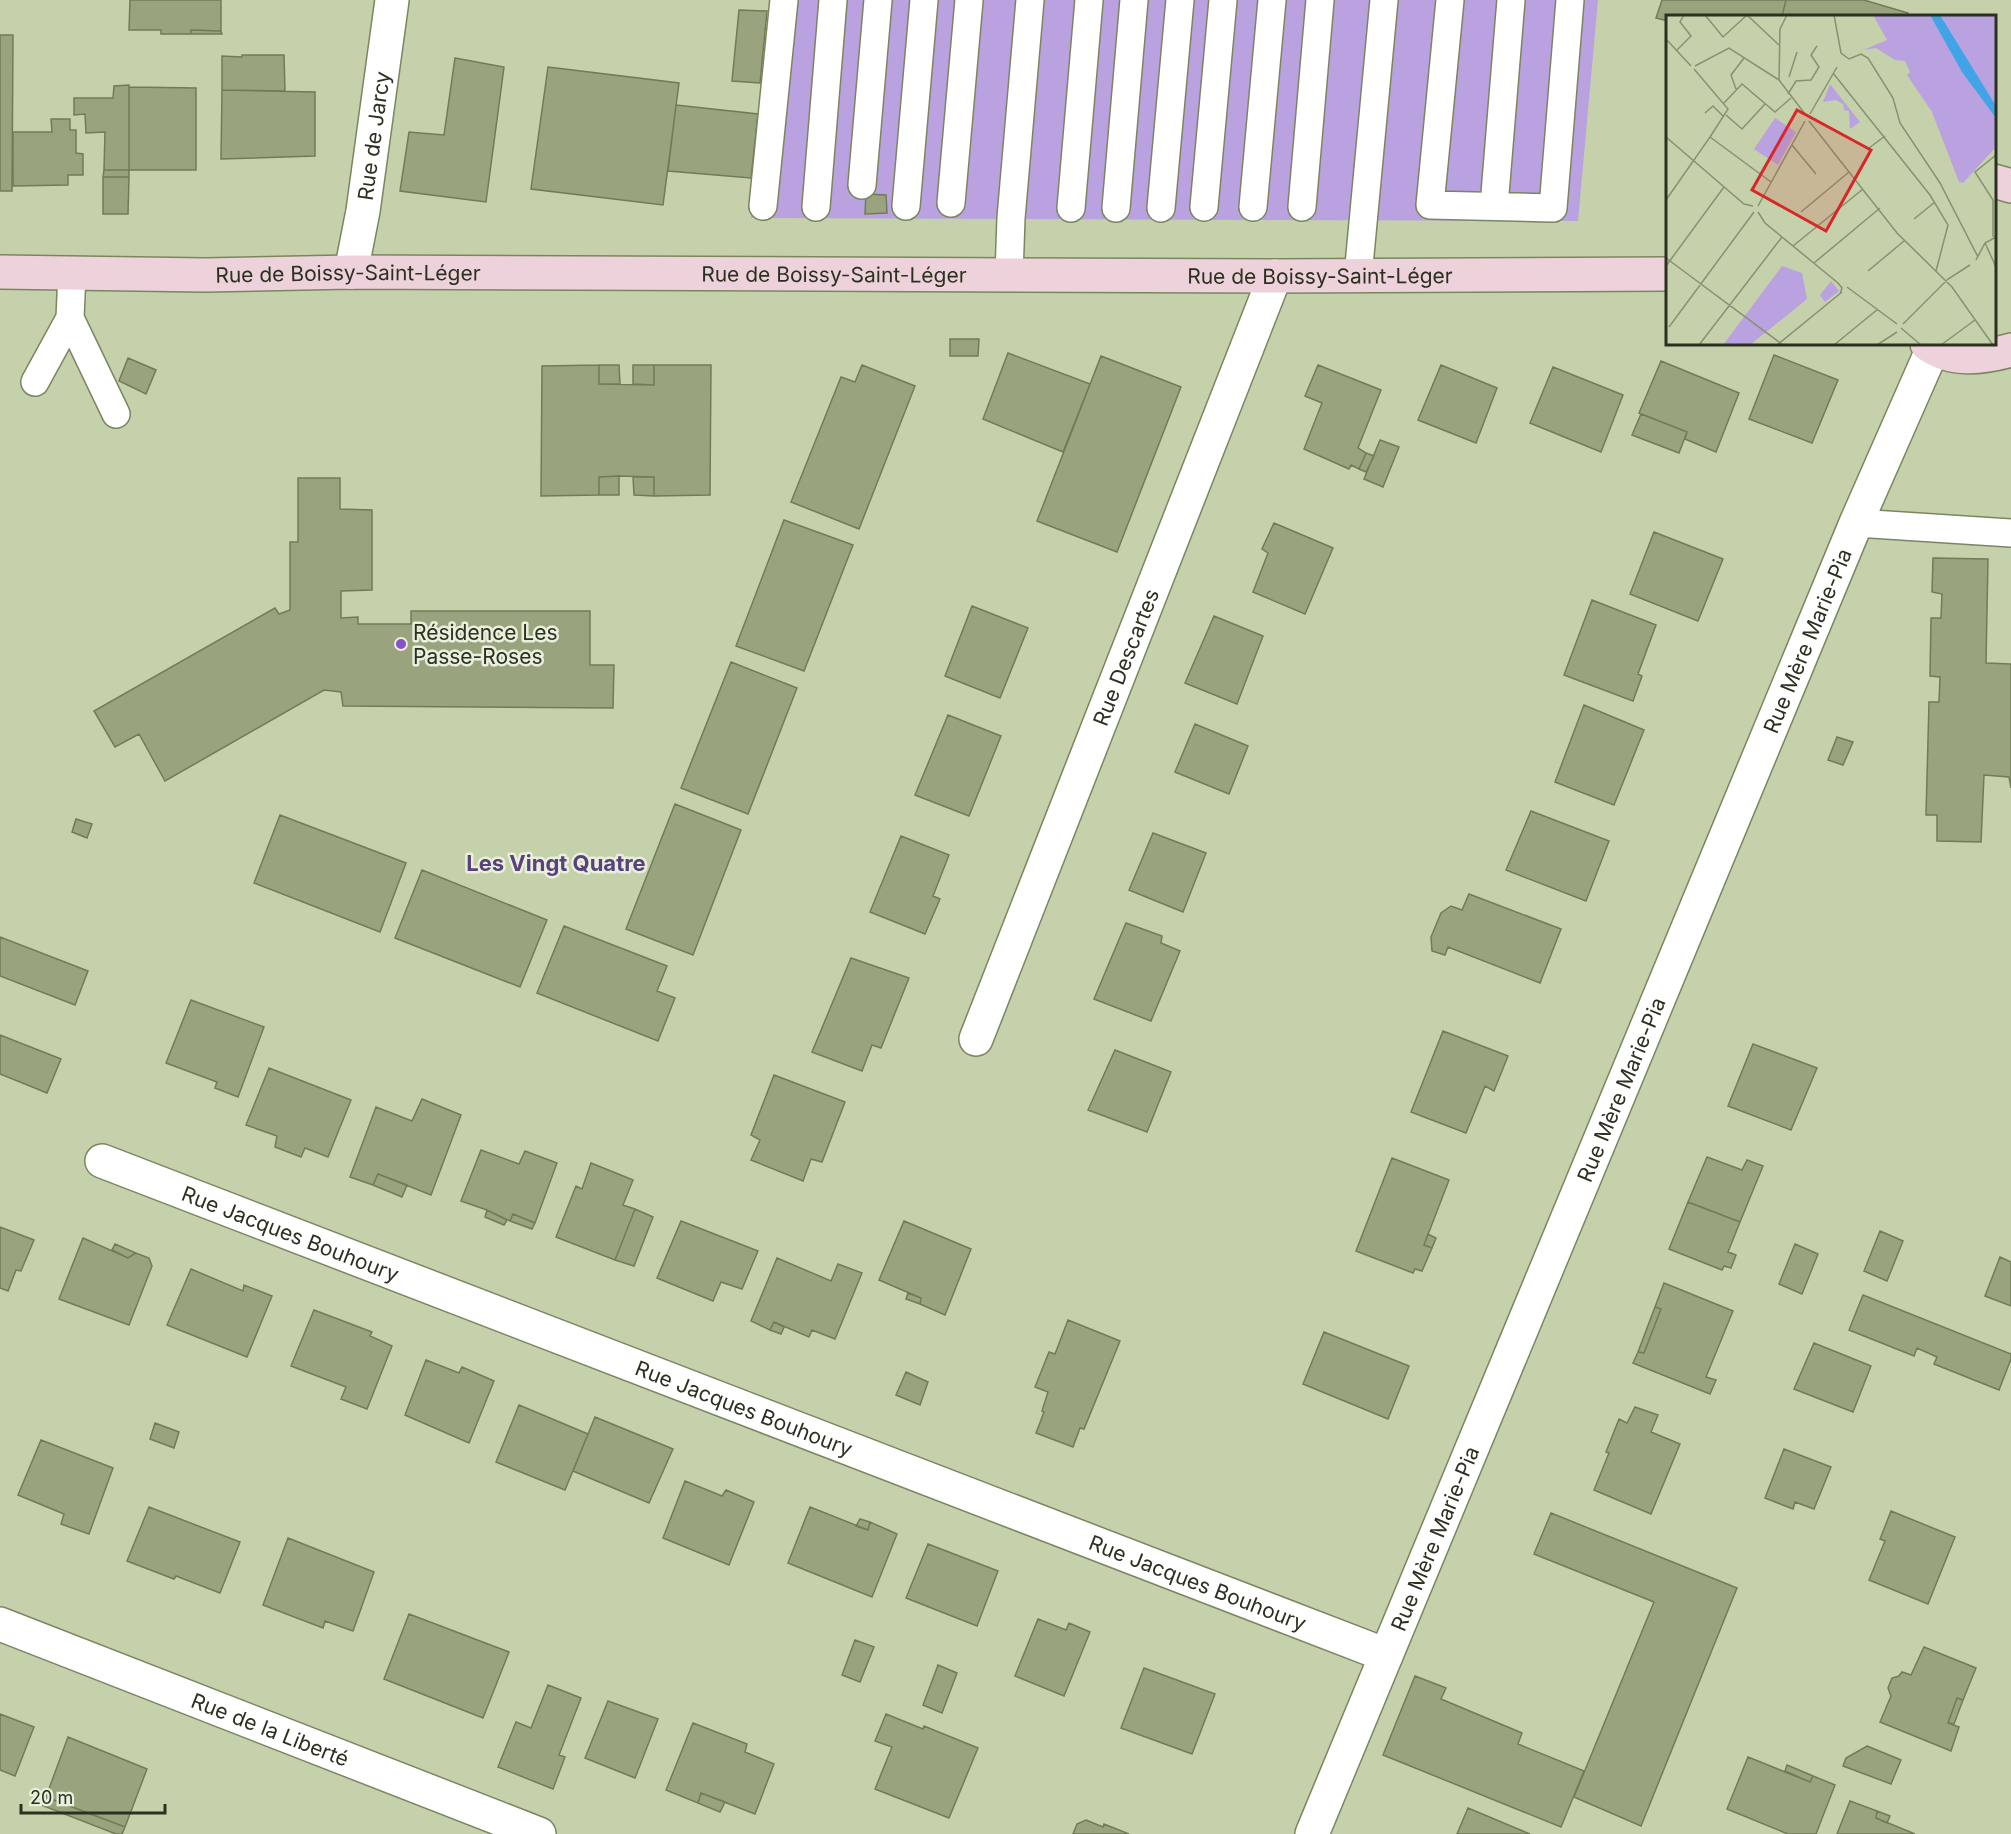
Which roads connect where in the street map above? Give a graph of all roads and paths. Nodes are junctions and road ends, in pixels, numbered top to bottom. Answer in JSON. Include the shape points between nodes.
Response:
{"nodes":[{"id":1,"x":392,"y":0,"type":"edge"},
{"id":2,"x":784,"y":0,"type":"edge"},
{"id":3,"x":834,"y":0,"type":"edge"},
{"id":4,"x":878,"y":0,"type":"edge"},
{"id":5,"x":924,"y":0,"type":"edge"},
{"id":6,"x":969,"y":0,"type":"edge"},
{"id":7,"x":1030,"y":0,"type":"edge"},
{"id":8,"x":1089,"y":0,"type":"edge"},
{"id":9,"x":1134,"y":0,"type":"edge"},
{"id":10,"x":1180,"y":0,"type":"edge"},
{"id":11,"x":1223,"y":0,"type":"edge"},
{"id":12,"x":1272,"y":0,"type":"edge"},
{"id":13,"x":1320,"y":0,"type":"edge"},
{"id":14,"x":1384,"y":0,"type":"edge"},
{"id":15,"x":1450,"y":0,"type":"edge"},
{"id":16,"x":1511,"y":0,"type":"edge"},
{"id":17,"x":1570,"y":0,"type":"edge"},
{"id":18,"x":1996,"y":181,"type":"edge"},
{"id":19,"x":862,"y":185,"type":"dead end"},
{"id":20,"x":2011,"y":186,"type":"edge"},
{"id":21,"x":951,"y":203,"type":"dead end"},
{"id":22,"x":764,"y":206,"type":"dead end"},
{"id":23,"x":906,"y":206,"type":"dead end"},
{"id":24,"x":1494,"y":206,"type":"junction"},
{"id":25,"x":816,"y":207,"type":"dead end"},
{"id":26,"x":1204,"y":207,"type":"dead end"},
{"id":27,"x":1254,"y":207,"type":"dead end"},
{"id":28,"x":1302,"y":207,"type":"dead end"},
{"id":29,"x":1071,"y":208,"type":"dead end"},
{"id":30,"x":1116,"y":208,"type":"dead end"},
{"id":31,"x":1161,"y":208,"type":"dead end"},
{"id":32,"x":0,"y":272,"type":"edge"},
{"id":33,"x":351,"y":272,"type":"junction"},
{"id":34,"x":72,"y":273,"type":"junction"},
{"id":35,"x":1666,"y":274,"type":"edge"},
{"id":36,"x":1009,"y":275,"type":"junction"},
{"id":37,"x":1275,"y":276,"type":"junction"},
{"id":38,"x":1358,"y":276,"type":"junction"},
{"id":39,"x":69,"y":318,"type":"junction"},
{"id":40,"x":1930,"y":346,"type":"edge"},
{"id":41,"x":2011,"y":350,"type":"edge"},
{"id":42,"x":35,"y":382,"type":"dead end"},
{"id":43,"x":116,"y":414,"type":"dead end"},
{"id":44,"x":1856,"y":523,"type":"junction"},
{"id":45,"x":2011,"y":533,"type":"edge"},
{"id":46,"x":976,"y":1039,"type":"dead end"},
{"id":47,"x":102,"y":1161,"type":"dead end"},
{"id":48,"x":0,"y":1624,"type":"edge"},
{"id":49,"x":1386,"y":1655,"type":"junction"},
{"id":50,"x":539,"y":1834,"type":"edge"},
{"id":51,"x":1312,"y":1834,"type":"edge"}],
"edges":[{"from":1,"to":33,"type":"street","name":"Rue de Jarcy"},
{"from":2,"to":22,"type":"lane"},
{"from":3,"to":25,"type":"lane"},
{"from":4,"to":19,"type":"lane"},
{"from":5,"to":23,"type":"lane"},
{"from":6,"to":21,"type":"lane"},
{"from":7,"to":36,"type":"lane"},
{"from":8,"to":29,"type":"lane"},
{"from":9,"to":30,"type":"lane"},
{"from":10,"to":31,"type":"lane"},
{"from":11,"to":26,"type":"lane"},
{"from":12,"to":27,"type":"lane"},
{"from":13,"to":28,"type":"lane"},
{"from":14,"to":38,"type":"lane"},
{"from":15,"to":24,"type":"lane","via":[[1430,204]]},
{"from":16,"to":24,"type":"lane"},
{"from":17,"to":24,"type":"lane","via":[[1553,208]]},
{"from":18,"to":20,"type":"main road"},
{"from":32,"to":34,"type":"main road","name":"Rue de Boissy-Saint-Léger"},
{"from":33,"to":34,"type":"main road","name":"Rue de Boissy-Saint-Léger"},
{"from":33,"to":36,"type":"main road","name":"Rue de Boissy-Saint-Léger"},
{"from":34,"to":39,"type":"lane"},
{"from":35,"to":38,"type":"main road","name":"Rue de Boissy-Saint-Léger"},
{"from":36,"to":37,"type":"main road","name":"Rue de Boissy-Saint-Léger"},
{"from":37,"to":38,"type":"main road","name":"Rue de Boissy-Saint-Léger"},
{"from":37,"to":46,"type":"street","name":"Rue Descartes"},
{"from":39,"to":42,"type":"lane"},
{"from":39,"to":43,"type":"lane"},
{"from":40,"to":41,"type":"main road","via":[[1959,357],[1987,357]]},
{"from":40,"to":44,"type":"street","name":"Rue Mère Marie-Pia"},
{"from":44,"to":45,"type":"lane"},
{"from":44,"to":49,"type":"street","name":"Rue Mère Marie-Pia"},
{"from":47,"to":49,"type":"street","name":"Rue Jacques Bouhoury"},
{"from":48,"to":50,"type":"street","name":"Rue de la Liberté"},
{"from":49,"to":51,"type":"street","name":"Rue Mère Marie-Pia"}]}
